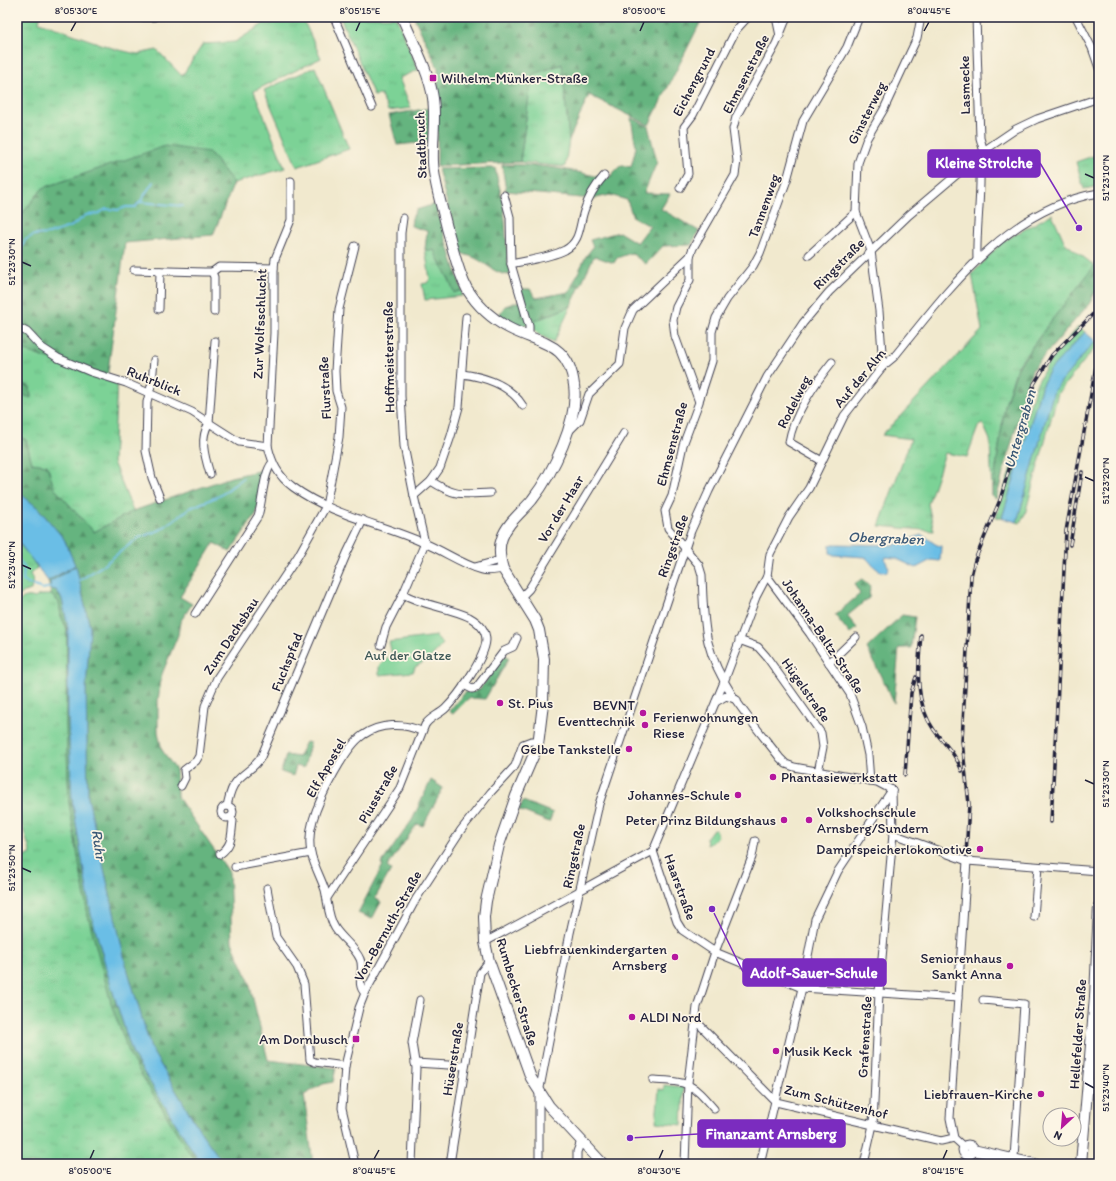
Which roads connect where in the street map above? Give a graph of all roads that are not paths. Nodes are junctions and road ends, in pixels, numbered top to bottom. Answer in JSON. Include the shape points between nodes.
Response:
{"nodes":[{"id":1,"x":133,"y":17,"type":"edge"},
{"id":2,"x":154,"y":17,"type":"edge"},
{"id":3,"x":334,"y":17,"type":"edge"},
{"id":4,"x":402,"y":17,"type":"edge"},
{"id":5,"x":748,"y":17,"type":"edge"},
{"id":6,"x":776,"y":17,"type":"edge"},
{"id":7,"x":788,"y":17,"type":"edge"},
{"id":8,"x":859,"y":17,"type":"edge"},
{"id":9,"x":921,"y":17,"type":"edge"},
{"id":10,"x":976,"y":17,"type":"edge"},
{"id":11,"x":1076,"y":17,"type":"edge"},
{"id":12,"x":780,"y":36,"type":"junction"},
{"id":13,"x":1099,"y":68,"type":"edge"},
{"id":14,"x":1099,"y":98,"type":"edge"},
{"id":15,"x":372,"y":107,"type":"dead end"},
{"id":16,"x":984,"y":152,"type":"junction"},
{"id":17,"x":980,"y":170,"type":"dead end"},
{"id":18,"x":604,"y":176,"type":"dead end"},
{"id":19,"x":291,"y":181,"type":"dead end"},
{"id":20,"x":680,"y":188,"type":"dead end"},
{"id":21,"x":1099,"y":193,"type":"edge"},
{"id":22,"x":504,"y":195,"type":"dead end"},
{"id":23,"x":856,"y":212,"type":"junction"},
{"id":24,"x":404,"y":218,"type":"dead end"},
{"id":25,"x":355,"y":246,"type":"dead end"},
{"id":26,"x":871,"y":251,"type":"junction"},
{"id":27,"x":809,"y":255,"type":"dead end"},
{"id":28,"x":690,"y":256,"type":"junction"},
{"id":29,"x":977,"y":259,"type":"junction"},
{"id":30,"x":511,"y":264,"type":"junction"},
{"id":31,"x":274,"y":268,"type":"junction"},
{"id":32,"x":134,"y":270,"type":"dead end"},
{"id":33,"x":160,"y":270,"type":"junction"},
{"id":34,"x":212,"y":272,"type":"junction"},
{"id":35,"x":159,"y":309,"type":"dead end"},
{"id":36,"x":214,"y":312,"type":"dead end"},
{"id":37,"x":466,"y":317,"type":"dead end"},
{"id":38,"x":17,"y":327,"type":"edge"},
{"id":39,"x":529,"y":336,"type":"junction"},
{"id":40,"x":215,"y":341,"type":"dead end"},
{"id":41,"x":154,"y":360,"type":"dead end"},
{"id":42,"x":832,"y":362,"type":"dead end"},
{"id":43,"x":883,"y":366,"type":"junction"},
{"id":44,"x":462,"y":374,"type":"junction"},
{"id":45,"x":150,"y":393,"type":"junction"},
{"id":46,"x":699,"y":402,"type":"junction"},
{"id":47,"x":523,"y":406,"type":"dead end"},
{"id":48,"x":209,"y":423,"type":"junction"},
{"id":49,"x":567,"y":433,"type":"junction"},
{"id":50,"x":624,"y":433,"type":"dead end"},
{"id":51,"x":268,"y":446,"type":"junction"},
{"id":52,"x":822,"y":460,"type":"junction"},
{"id":53,"x":272,"y":463,"type":"junction"},
{"id":54,"x":210,"y":474,"type":"dead end"},
{"id":55,"x":431,"y":481,"type":"junction"},
{"id":56,"x":490,"y":493,"type":"dead end"},
{"id":57,"x":414,"y":496,"type":"junction"},
{"id":58,"x":160,"y":498,"type":"dead end"},
{"id":59,"x":326,"y":506,"type":"junction"},
{"id":60,"x":363,"y":520,"type":"junction"},
{"id":61,"x":425,"y":543,"type":"junction"},
{"id":62,"x":684,"y":547,"type":"junction"},
{"id":63,"x":501,"y":565,"type":"junction"},
{"id":64,"x":767,"y":576,"type":"junction"},
{"id":65,"x":403,"y":594,"type":"junction"},
{"id":66,"x":520,"y":598,"type":"junction"},
{"id":67,"x":195,"y":614,"type":"dead end"},
{"id":68,"x":856,"y":637,"type":"dead end"},
{"id":69,"x":517,"y":638,"type":"dead end"},
{"id":70,"x":739,"y":640,"type":"junction"},
{"id":71,"x":381,"y":645,"type":"dead end"},
{"id":72,"x":829,"y":663,"type":"junction"},
{"id":73,"x":724,"y":682,"type":"junction"},
{"id":74,"x":464,"y":685,"type":"junction"},
{"id":75,"x":737,"y":700,"type":"junction"},
{"id":76,"x":716,"y":702,"type":"junction"},
{"id":77,"x":422,"y":731,"type":"junction"},
{"id":78,"x":539,"y":741,"type":"junction"},
{"id":79,"x":818,"y":772,"type":"junction"},
{"id":80,"x":870,"y":781,"type":"junction"},
{"id":81,"x":181,"y":786,"type":"dead end"},
{"id":82,"x":892,"y":790,"type":"junction"},
{"id":83,"x":893,"y":834,"type":"junction"},
{"id":84,"x":755,"y":841,"type":"dead end"},
{"id":85,"x":653,"y":852,"type":"junction"},
{"id":86,"x":311,"y":853,"type":"junction"},
{"id":87,"x":220,"y":854,"type":"dead end"},
{"id":88,"x":967,"y":861,"type":"junction"},
{"id":89,"x":235,"y":867,"type":"dead end"},
{"id":90,"x":1038,"y":867,"type":"junction"},
{"id":91,"x":1099,"y":871,"type":"edge"},
{"id":92,"x":267,"y":888,"type":"dead end"},
{"id":93,"x":579,"y":892,"type":"junction"},
{"id":94,"x":327,"y":898,"type":"junction"},
{"id":95,"x":1099,"y":906,"type":"edge"},
{"id":96,"x":1034,"y":917,"type":"dead end"},
{"id":97,"x":485,"y":942,"type":"junction"},
{"id":98,"x":715,"y":952,"type":"junction"},
{"id":99,"x":489,"y":960,"type":"junction"},
{"id":100,"x":802,"y":988,"type":"junction"},
{"id":101,"x":879,"y":992,"type":"junction"},
{"id":102,"x":365,"y":993,"type":"junction"},
{"id":103,"x":958,"y":998,"type":"junction"},
{"id":104,"x":420,"y":1000,"type":"dead end"},
{"id":105,"x":983,"y":1000,"type":"dead end"},
{"id":106,"x":695,"y":1020,"type":"junction"},
{"id":107,"x":415,"y":1062,"type":"junction"},
{"id":108,"x":345,"y":1066,"type":"junction"},
{"id":109,"x":465,"y":1066,"type":"junction"},
{"id":110,"x":653,"y":1080,"type":"dead end"},
{"id":111,"x":688,"y":1083,"type":"junction"},
{"id":112,"x":539,"y":1093,"type":"junction"},
{"id":113,"x":776,"y":1102,"type":"junction"},
{"id":114,"x":714,"y":1109,"type":"dead end"},
{"id":115,"x":873,"y":1125,"type":"junction"},
{"id":116,"x":954,"y":1138,"type":"junction"},
{"id":117,"x":581,"y":1141,"type":"junction"},
{"id":118,"x":967,"y":1154,"type":"edge"},
{"id":119,"x":1014,"y":1158,"type":"junction"},
{"id":120,"x":355,"y":1164,"type":"edge"},
{"id":121,"x":412,"y":1164,"type":"edge"},
{"id":122,"x":450,"y":1164,"type":"edge"},
{"id":123,"x":539,"y":1164,"type":"edge"},
{"id":124,"x":577,"y":1164,"type":"edge"},
{"id":125,"x":603,"y":1164,"type":"edge"},
{"id":126,"x":685,"y":1164,"type":"edge"},
{"id":127,"x":760,"y":1164,"type":"edge"},
{"id":128,"x":864,"y":1164,"type":"edge"},
{"id":129,"x":1036,"y":1164,"type":"edge"},
{"id":130,"x":1082,"y":1164,"type":"edge"}],
"edges":[{"from":1,"to":2,"type":"street"},
{"from":3,"to":15,"type":"street"},
{"from":4,"to":39,"type":"street","name":"Stadtbruch","via":[[432,90],[435,180],[458,268],[472,295],[489,315],[510,329]]},
{"from":5,"to":20,"type":"street","name":"Eichengrund","via":[[736,30],[693,115],[684,127],[688,174]]},
{"from":6,"to":12,"type":"street"},
{"from":7,"to":12,"type":"street","name":"Ehmsenstraße"},
{"from":8,"to":46,"type":"street","name":"Tannenweg","via":[[847,47],[803,121],[787,180],[760,253],[716,318],[712,332],[712,361]]},
{"from":9,"to":23,"type":"street","name":"Ginsterweg","via":[[917,38],[860,152]]},
{"from":10,"to":16,"type":"street","name":"Lasmecke","via":[[980,138]]},
{"from":11,"to":13,"type":"street"},
{"from":12,"to":28,"type":"street","name":"Ehmsenstraße","via":[[736,117],[733,129],[737,161],[735,175]]},
{"from":14,"to":16,"type":"street","name":"Ringstraße","via":[[1024,124]]},
{"from":16,"to":26,"type":"street","name":"Ringstraße","via":[[936,191]]},
{"from":17,"to":29,"type":"street"},
{"from":18,"to":30,"type":"street","via":[[585,207],[574,244],[555,254]]},
{"from":19,"to":31,"type":"street","name":"Zur Wolfsschlucht","via":[[291,220],[275,259]]},
{"from":21,"to":29,"type":"street","name":"Auf der Alm","via":[[1058,205],[1036,216],[998,241]]},
{"from":22,"to":30,"type":"street","via":[[510,217]]},
{"from":23,"to":26,"type":"street","name":"Ginsterweg"},
{"from":23,"to":27,"type":"street"},
{"from":24,"to":57,"type":"street","name":"Hoffmeisterstraße","via":[[400,233],[401,396],[404,446]]},
{"from":25,"to":59,"type":"street","name":"Flurstraße","via":[[339,309],[335,371],[336,392],[341,407],[339,438]]},
{"from":26,"to":43,"type":"street","name":"Ginsterweg"},
{"from":26,"to":62,"type":"street","name":"Ringstraße","via":[[818,304],[767,377],[709,491]]},
{"from":28,"to":46,"type":"street","name":"Ehmsenstraße","via":[[691,277],[676,307],[673,326]]},
{"from":28,"to":49,"type":"street","via":[[633,310],[625,328],[620,364],[589,394],[580,420]]},
{"from":29,"to":43,"type":"street","name":"Auf der Alm","via":[[894,357]]},
{"from":30,"to":39,"type":"street"},
{"from":31,"to":34,"type":"street","via":[[219,267]]},
{"from":31,"to":51,"type":"street","name":"Zur Wolfsschlucht","via":[[274,333]]},
{"from":32,"to":33,"type":"street"},
{"from":33,"to":34,"type":"street"},
{"from":33,"to":35,"type":"street"},
{"from":34,"to":36,"type":"street"},
{"from":37,"to":44,"type":"street"},
{"from":38,"to":45,"type":"street","name":"Ruhrblick","via":[[27,332],[41,347],[58,358]]},
{"from":39,"to":49,"type":"street","via":[[540,339],[558,351],[565,358],[573,375],[575,400]]},
{"from":40,"to":48,"type":"street"},
{"from":41,"to":45,"type":"street"},
{"from":42,"to":52,"type":"street","name":"Rodelweg","via":[[804,405],[789,442]]},
{"from":43,"to":52,"type":"street","name":"Auf der Alm","via":[[847,412]]},
{"from":44,"to":47,"type":"street","via":[[503,386],[517,397]]},
{"from":44,"to":55,"type":"street","via":[[459,407],[451,436],[440,468]]},
{"from":45,"to":48,"type":"street","name":"Ruhrblick","via":[[192,412]]},
{"from":45,"to":58,"type":"street","via":[[147,402],[146,451]]},
{"from":46,"to":62,"type":"street","name":"Ehmsenstraße","via":[[683,445],[672,496],[665,511],[666,520]]},
{"from":48,"to":51,"type":"street","name":"Ruhrblick","via":[[239,442]]},
{"from":48,"to":54,"type":"street","via":[[204,430],[203,443]]},
{"from":49,"to":63,"type":"street","via":[[542,485],[503,534],[500,544]]},
{"from":50,"to":66,"type":"street","name":"Vor der Haar","via":[[529,589]]},
{"from":51,"to":53,"type":"street"},
{"from":52,"to":64,"type":"street","name":"Auf der Alm","via":[[809,488],[770,554]]},
{"from":53,"to":59,"type":"street","via":[[292,486]]},
{"from":53,"to":67,"type":"street","via":[[266,470],[263,500],[258,516]]},
{"from":55,"to":56,"type":"street","via":[[456,494]]},
{"from":55,"to":57,"type":"street"},
{"from":57,"to":61,"type":"street"},
{"from":59,"to":60,"type":"street"},
{"from":59,"to":81,"type":"street","name":"Zum Dachsbau","via":[[294,563],[217,678],[205,706],[199,756],[184,770],[185,778]]},
{"from":60,"to":61,"type":"street"},
{"from":60,"to":87,"type":"street","name":"Fuchspfad","via":[[261,757],[235,782],[227,806],[222,808],[224,818],[230,817],[233,821],[228,849]]},
{"from":61,"to":63,"type":"street","via":[[475,567],[489,571]]},
{"from":61,"to":65,"type":"street"},
{"from":62,"to":73,"type":"street","name":"Ehmsenstraße","via":[[699,565],[702,575],[708,641]]},
{"from":62,"to":93,"type":"street","name":"Ringstraße","via":[[599,804]]},
{"from":63,"to":66,"type":"street","name":"Rumbecker Straße"},
{"from":64,"to":70,"type":"street","name":"Auf der Alm","via":[[756,596]]},
{"from":64,"to":72,"type":"street","name":"Johanna-Baltz-Straße"},
{"from":65,"to":71,"type":"street","via":[[386,627]]},
{"from":65,"to":74,"type":"street","name":"Piusstraße","via":[[420,603],[464,615],[481,626],[485,642]]},
{"from":66,"to":78,"type":"street","name":"Rumbecker Straße","via":[[535,620],[543,650],[543,704]]},
{"from":68,"to":72,"type":"street"},
{"from":69,"to":74,"type":"street","via":[[513,647],[504,651],[476,688]]},
{"from":70,"to":73,"type":"street","name":"Auf der Alm"},
{"from":70,"to":79,"type":"street","name":"Hügelstraße","via":[[758,648],[766,656],[821,733],[823,747]]},
{"from":72,"to":80,"type":"street","name":"Johanna-Baltz-Straße","via":[[850,694],[860,721],[868,755]]},
{"from":73,"to":75,"type":"street","name":"Ehmsenstraße"},
{"from":73,"to":76,"type":"street","name":"Auf der Alm"},
{"from":74,"to":77,"type":"street","name":"Piusstraße","via":[[446,708],[428,720]]},
{"from":75,"to":76,"type":"street","via":[[726,696]]},
{"from":75,"to":79,"type":"street","name":"Ehmsenstraße","via":[[786,764]]},
{"from":76,"to":85,"type":"street","name":"Auf der Alm"},
{"from":77,"to":86,"type":"street","name":"Elf Apostel","via":[[406,726],[390,726],[368,732],[354,743],[336,770],[315,813],[311,829]]},
{"from":77,"to":94,"type":"street","name":"Piusstraße","via":[[400,788]]},
{"from":78,"to":97,"type":"street","name":"Rumbecker Straße","via":[[510,810],[499,845],[486,900]]},
{"from":78,"to":102,"type":"street","name":"Von-Bernuth-Straße","via":[[531,740],[523,744],[513,769],[491,792],[457,836],[414,902]]},
{"from":79,"to":80,"type":"street","name":"Ehmsenstraße"},
{"from":80,"to":82,"type":"street","name":"Ehmsenstraße"},
{"from":82,"to":83,"type":"street","name":"Grafenstraße"},
{"from":82,"to":100,"type":"street","via":[[838,871],[815,919]]},
{"from":83,"to":88,"type":"street"},
{"from":83,"to":101,"type":"street","name":"Grafenstraße"},
{"from":84,"to":98,"type":"street","via":[[752,857]]},
{"from":85,"to":93,"type":"street"},
{"from":85,"to":98,"type":"street","name":"Haarstraße","via":[[677,922],[682,930]]},
{"from":86,"to":89,"type":"street"},
{"from":86,"to":94,"type":"street","name":"Elf Apostel"},
{"from":88,"to":90,"type":"street"},
{"from":88,"to":103,"type":"street"},
{"from":90,"to":91,"type":"street"},
{"from":90,"to":96,"type":"street"},
{"from":92,"to":108,"type":"street","via":[[276,937],[302,978],[310,1060]]},
{"from":93,"to":97,"type":"street"},
{"from":93,"to":112,"type":"street","name":"Ringstraße"},
{"from":94,"to":102,"type":"street","name":"Elf Apostel","via":[[335,928],[360,958],[361,986]]},
{"from":95,"to":130,"type":"street","name":"Hellefelder Straße"},
{"from":97,"to":99,"type":"street","name":"Rumbecker Straße"},
{"from":98,"to":100,"type":"street","name":"Haarstraße"},
{"from":98,"to":106,"type":"street"},
{"from":99,"to":109,"type":"street","name":"Hüserstraße","via":[[480,973]]},
{"from":99,"to":112,"type":"street","name":"Rumbecker Straße","via":[[524,1061]]},
{"from":100,"to":101,"type":"street","name":"Haarstraße"},
{"from":100,"to":113,"type":"street"},
{"from":101,"to":103,"type":"street","name":"Haarstraße"},
{"from":101,"to":115,"type":"street","name":"Grafenstraße"},
{"from":102,"to":108,"type":"street","name":"Von-Bernuth-Straße","via":[[356,1018]]},
{"from":103,"to":116,"type":"street","via":[[950,1118]]},
{"from":104,"to":107,"type":"street","via":[[412,1043]]},
{"from":105,"to":119,"type":"street","via":[[1024,1004]]},
{"from":106,"to":111,"type":"street"},
{"from":106,"to":113,"type":"street","name":"Zum Schützenhof"},
{"from":107,"to":109,"type":"street"},
{"from":107,"to":121,"type":"street"},
{"from":108,"to":120,"type":"street","name":"Von-Bernuth-Straße","via":[[342,1108]]},
{"from":109,"to":122,"type":"street","name":"Hüserstraße"},
{"from":110,"to":111,"type":"street"},
{"from":111,"to":114,"type":"street","via":[[699,1091]]},
{"from":111,"to":126,"type":"street"},
{"from":112,"to":117,"type":"street","name":"Rumbecker Straße"},
{"from":112,"to":123,"type":"street","name":"Ringstraße"},
{"from":113,"to":115,"type":"street","name":"Zum Schützenhof"},
{"from":113,"to":127,"type":"street","via":[[771,1113]]},
{"from":115,"to":116,"type":"street","name":"Zum Schützenhof","via":[[946,1142]]},
{"from":115,"to":128,"type":"street","name":"Grafenstraße"},
{"from":116,"to":118,"type":"street"},
{"from":117,"to":124,"type":"street","via":[[578,1146]]},
{"from":117,"to":125,"type":"street","name":"Rumbecker Straße"},
{"from":118,"to":119,"type":"street"},
{"from":119,"to":129,"type":"street"}]}
